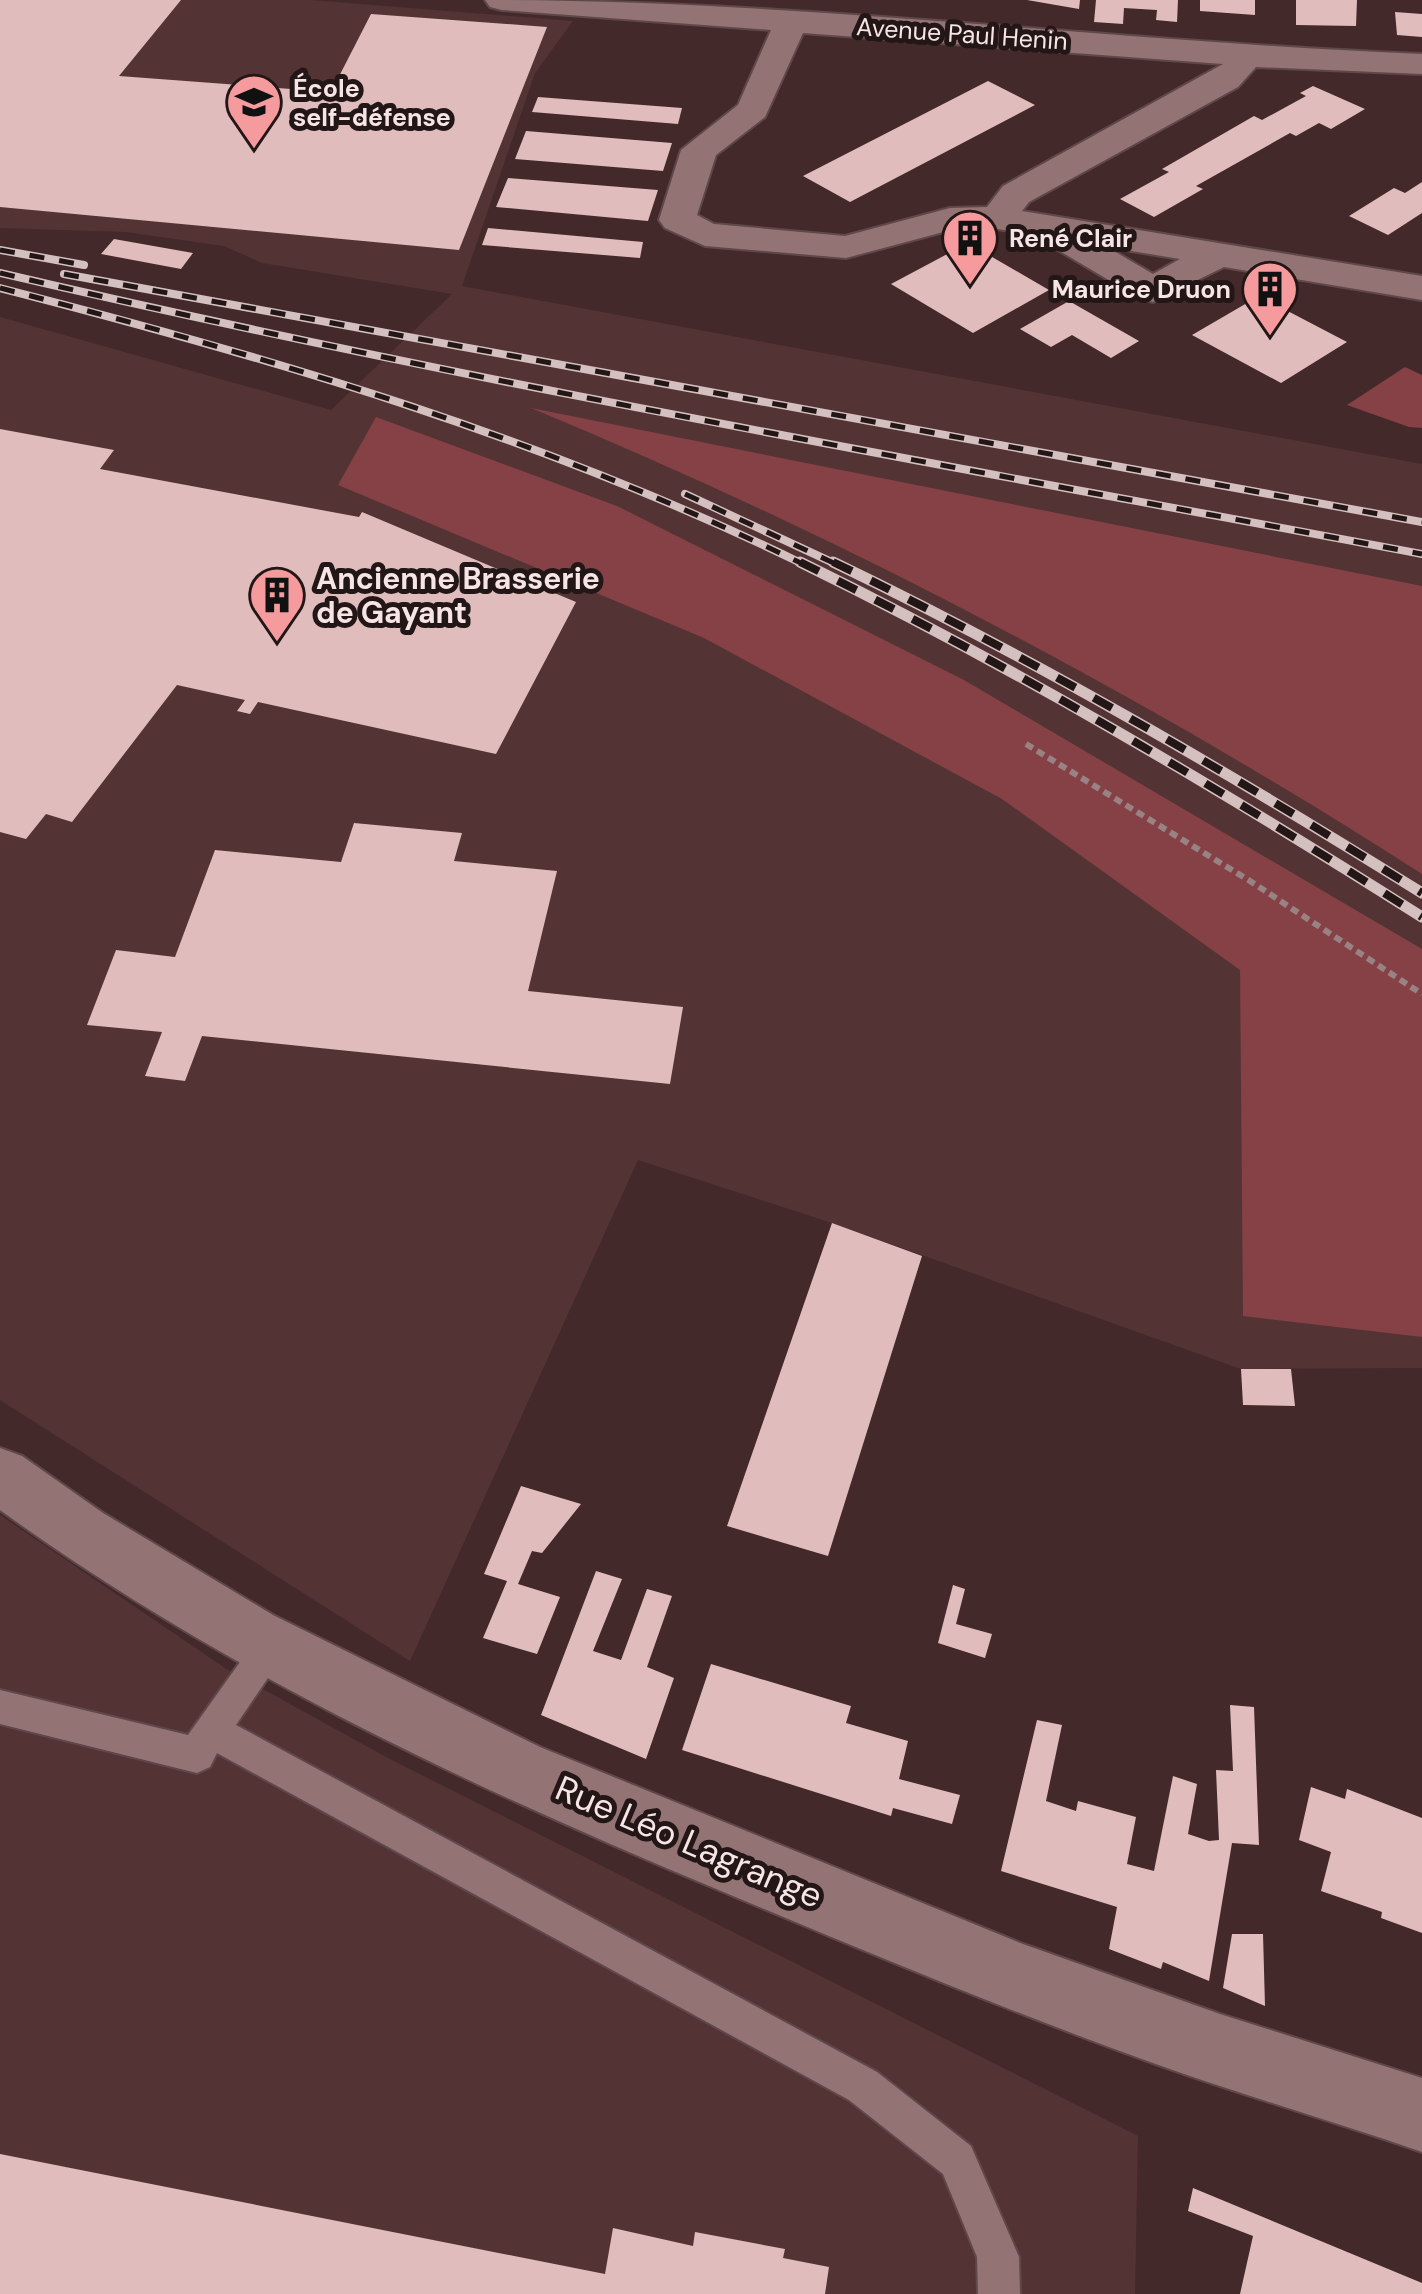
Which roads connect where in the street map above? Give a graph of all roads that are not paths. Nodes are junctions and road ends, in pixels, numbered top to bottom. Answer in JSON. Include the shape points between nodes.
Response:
{"nodes":[{"id":1,"x":502,"y":0,"type":"edge"},
{"id":2,"x":792,"y":20,"type":"junction"},
{"id":3,"x":1244,"y":55,"type":"junction"},
{"id":4,"x":1422,"y":64,"type":"edge"},
{"id":5,"x":998,"y":218,"type":"junction"},
{"id":6,"x":1422,"y":297,"type":"edge"},
{"id":7,"x":0,"y":1475,"type":"edge"},
{"id":8,"x":269,"y":1650,"type":"junction"},
{"id":9,"x":0,"y":1707,"type":"edge"},
{"id":10,"x":210,"y":1730,"type":"junction"},
{"id":11,"x":1422,"y":2116,"type":"edge"},
{"id":12,"x":999,"y":2294,"type":"edge"}],
"edges":[{"from":1,"to":2,"type":"street","name":"Avenue Paul Henin"},
{"from":2,"to":3,"type":"street","name":"Avenue Paul Henin"},
{"from":2,"to":5,"type":"street","via":[[754,110],[694,158],[679,212],[683,226],[705,235],[846,247],[950,219]]},
{"from":3,"to":4,"type":"street","name":"Avenue Paul Henin"},
{"from":3,"to":5,"type":"street","via":[[1232,76],[1016,194]]},
{"from":5,"to":6,"type":"street","via":[[1069,230],[1074,246],[1153,290],[1217,255],[1358,278],[1366,298]]},
{"from":7,"to":8,"type":"street","name":"Rue Léo Lagrange","via":[[102,1549]]},
{"from":8,"to":10,"type":"lane"},
{"from":8,"to":11,"type":"street","name":"Rue Léo Lagrange","via":[[504,1764],[799,1889],[1218,2049]]},
{"from":9,"to":10,"type":"lane","via":[[197,1755]]},
{"from":10,"to":12,"type":"lane","via":[[862,2086],[957,2160],[998,2256]]}]}
